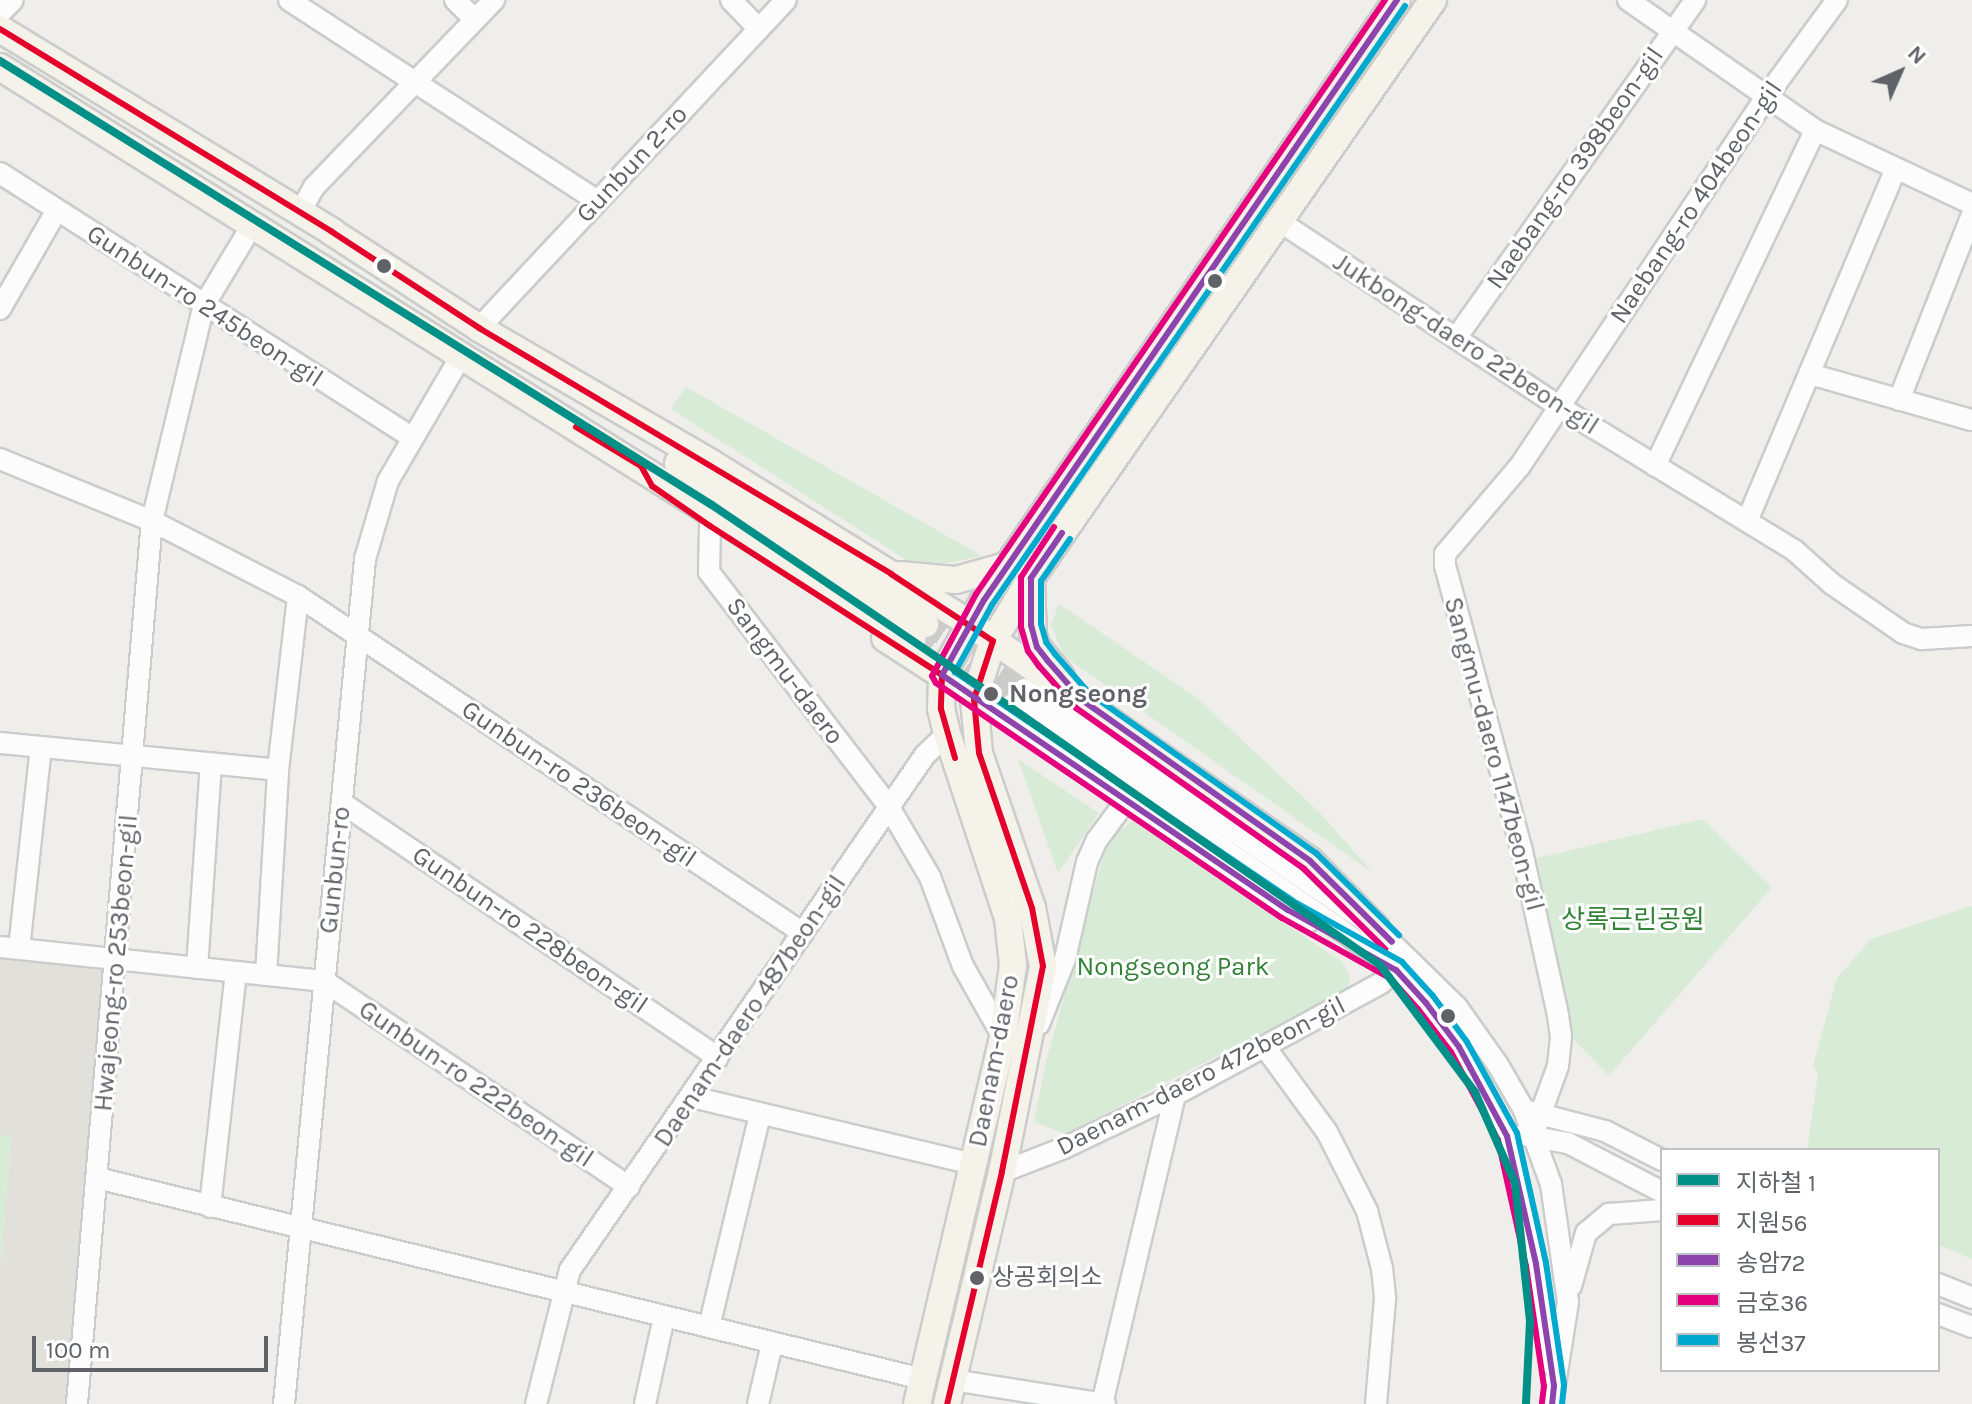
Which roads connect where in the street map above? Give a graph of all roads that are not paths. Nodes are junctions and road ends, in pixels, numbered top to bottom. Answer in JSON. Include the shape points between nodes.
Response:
{"nodes":[{"id":1,"x":13,"y":0,"type":"edge"},
{"id":2,"x":289,"y":0,"type":"edge"},
{"id":3,"x":455,"y":0,"type":"edge"},
{"id":4,"x":494,"y":0,"type":"edge"},
{"id":5,"x":731,"y":0,"type":"edge"},
{"id":6,"x":786,"y":0,"type":"edge"},
{"id":7,"x":1397,"y":0,"type":"edge"},
{"id":8,"x":1433,"y":0,"type":"edge"},
{"id":9,"x":1628,"y":0,"type":"edge"},
{"id":10,"x":1695,"y":0,"type":"edge"},
{"id":11,"x":1837,"y":0,"type":"edge"},
{"id":12,"x":313,"y":6,"type":"edge"},
{"id":13,"x":0,"y":13,"type":"edge"},
{"id":14,"x":475,"y":19,"type":"junction"},
{"id":15,"x":0,"y":29,"type":"edge"},
{"id":16,"x":759,"y":29,"type":"junction"},
{"id":17,"x":1671,"y":31,"type":"junction"},
{"id":18,"x":0,"y":67,"type":"edge"},
{"id":19,"x":415,"y":82,"type":"junction"},
{"id":20,"x":1766,"y":97,"type":"junction"},
{"id":21,"x":1815,"y":130,"type":"junction"},
{"id":22,"x":1896,"y":169,"type":"junction"},
{"id":23,"x":0,"y":173,"type":"edge"},
{"id":24,"x":597,"y":201,"type":"junction"},
{"id":25,"x":1972,"y":204,"type":"edge"},
{"id":26,"x":57,"y":210,"type":"junction"},
{"id":27,"x":299,"y":214,"type":"junction"},
{"id":28,"x":1972,"y":215,"type":"edge"},
{"id":29,"x":1279,"y":221,"type":"junction"},
{"id":30,"x":251,"y":227,"type":"junction"},
{"id":31,"x":204,"y":305,"type":"junction"},
{"id":32,"x":0,"y":309,"type":"edge"},
{"id":33,"x":479,"y":328,"type":"junction"},
{"id":34,"x":1456,"y":338,"type":"junction"},
{"id":35,"x":460,"y":358,"type":"junction"},
{"id":36,"x":1810,"y":374,"type":"junction"},
{"id":37,"x":1899,"y":400,"type":"junction"},
{"id":38,"x":1558,"y":406,"type":"junction"},
{"id":39,"x":1972,"y":420,"type":"edge"},
{"id":40,"x":643,"y":423,"type":"junction"},
{"id":41,"x":411,"y":437,"type":"junction"},
{"id":42,"x":0,"y":459,"type":"edge"},
{"id":43,"x":641,"y":466,"type":"junction"},
{"id":44,"x":1655,"y":466,"type":"junction"},
{"id":45,"x":152,"y":521,"type":"junction"},
{"id":46,"x":1747,"y":521,"type":"junction"},
{"id":47,"x":710,"y":526,"type":"junction"},
{"id":48,"x":1020,"y":572,"type":"junction"},
{"id":49,"x":891,"y":574,"type":"junction"},
{"id":50,"x":298,"y":596,"type":"junction"},
{"id":51,"x":969,"y":623,"type":"junction"},
{"id":52,"x":357,"y":634,"type":"junction"},
{"id":53,"x":1972,"y":636,"type":"edge"},
{"id":54,"x":993,"y":641,"type":"junction"},
{"id":55,"x":942,"y":675,"type":"junction"},
{"id":56,"x":974,"y":699,"type":"junction"},
{"id":57,"x":1082,"y":700,"type":"junction"},
{"id":58,"x":947,"y":734,"type":"junction"},
{"id":59,"x":0,"y":743,"type":"edge"},
{"id":60,"x":41,"y":747,"type":"junction"},
{"id":61,"x":134,"y":756,"type":"junction"},
{"id":62,"x":211,"y":764,"type":"junction"},
{"id":63,"x":278,"y":770,"type":"junction"},
{"id":64,"x":1126,"y":801,"type":"junction"},
{"id":65,"x":342,"y":803,"type":"junction"},
{"id":66,"x":889,"y":807,"type":"junction"},
{"id":67,"x":1376,"y":928,"type":"junction"},
{"id":68,"x":803,"y":933,"type":"junction"},
{"id":69,"x":10,"y":948,"type":"edge"},
{"id":70,"x":117,"y":959,"type":"junction"},
{"id":71,"x":197,"y":968,"type":"junction"},
{"id":72,"x":1396,"y":970,"type":"junction"},
{"id":73,"x":236,"y":972,"type":"junction"},
{"id":74,"x":266,"y":975,"type":"junction"},
{"id":75,"x":324,"y":981,"type":"junction"},
{"id":76,"x":1003,"y":1037,"type":"junction"},
{"id":77,"x":1030,"y":1042,"type":"junction"},
{"id":78,"x":1265,"y":1047,"type":"junction"},
{"id":79,"x":718,"y":1058,"type":"junction"},
{"id":80,"x":1175,"y":1095,"type":"junction"},
{"id":81,"x":692,"y":1097,"type":"junction"},
{"id":82,"x":1494,"y":1107,"type":"junction"},
{"id":83,"x":1532,"y":1111,"type":"junction"},
{"id":84,"x":760,"y":1115,"type":"junction"},
{"id":85,"x":1533,"y":1135,"type":"junction"},
{"id":86,"x":1507,"y":1136,"type":"junction"},
{"id":87,"x":1660,"y":1159,"type":"edge"},
{"id":88,"x":973,"y":1164,"type":"junction"},
{"id":89,"x":1002,"y":1172,"type":"junction"},
{"id":90,"x":97,"y":1178,"type":"junction"},
{"id":91,"x":629,"y":1187,"type":"junction"},
{"id":92,"x":1660,"y":1191,"type":"edge"},
{"id":93,"x":210,"y":1207,"type":"junction"},
{"id":94,"x":1660,"y":1210,"type":"edge"},
{"id":95,"x":300,"y":1227,"type":"junction"},
{"id":96,"x":1940,"y":1285,"type":"edge"},
{"id":97,"x":562,"y":1293,"type":"junction"},
{"id":98,"x":1972,"y":1298,"type":"edge"},
{"id":99,"x":1568,"y":1302,"type":"junction"},
{"id":100,"x":1940,"y":1315,"type":"edge"},
{"id":101,"x":664,"y":1317,"type":"junction"},
{"id":102,"x":709,"y":1327,"type":"junction"},
{"id":103,"x":1972,"y":1327,"type":"edge"},
{"id":104,"x":772,"y":1344,"type":"junction"},
{"id":105,"x":920,"y":1391,"type":"edge"},
{"id":106,"x":950,"y":1392,"type":"edge"},
{"id":107,"x":1553,"y":1395,"type":"edge"},
{"id":108,"x":77,"y":1404,"type":"edge"},
{"id":109,"x":284,"y":1404,"type":"edge"},
{"id":110,"x":536,"y":1404,"type":"edge"},
{"id":111,"x":645,"y":1404,"type":"edge"},
{"id":112,"x":758,"y":1404,"type":"edge"},
{"id":113,"x":1103,"y":1404,"type":"edge"},
{"id":114,"x":1376,"y":1404,"type":"edge"}],
"edges":[{"from":1,"to":13,"type":"street"},
{"from":2,"to":12,"type":"street"},
{"from":3,"to":14,"type":"street"},
{"from":4,"to":14,"type":"street"},
{"from":5,"to":16,"type":"street"},
{"from":6,"to":16,"type":"street","name":"Gunbun 2-ro"},
{"from":7,"to":48,"type":"main road"},
{"from":8,"to":29,"type":"main road"},
{"from":9,"to":17,"type":"street"},
{"from":10,"to":17,"type":"street","name":"Naebang-ro 398beon-gil"},
{"from":11,"to":20,"type":"street","name":"Naebang-ro 404beon-gil"},
{"from":12,"to":19,"type":"street"},
{"from":14,"to":19,"type":"street"},
{"from":15,"to":27,"type":"main road"},
{"from":16,"to":24,"type":"street","name":"Gunbun 2-ro"},
{"from":17,"to":20,"type":"street"},
{"from":17,"to":34,"type":"street","name":"Naebang-ro 398beon-gil"},
{"from":18,"to":30,"type":"main road"},
{"from":19,"to":24,"type":"street"},
{"from":19,"to":27,"type":"street","via":[[314,187]]},
{"from":20,"to":21,"type":"street"},
{"from":20,"to":38,"type":"street","name":"Naebang-ro 404beon-gil"},
{"from":21,"to":22,"type":"street"},
{"from":21,"to":44,"type":"street"},
{"from":22,"to":25,"type":"street"},
{"from":22,"to":36,"type":"street"},
{"from":23,"to":26,"type":"street","name":"Gunbun-ro 245beon-gil"},
{"from":24,"to":33,"type":"street","name":"Gunbun 2-ro"},
{"from":26,"to":31,"type":"street","name":"Gunbun-ro 245beon-gil"},
{"from":26,"to":32,"type":"street"},
{"from":27,"to":33,"type":"main road"},
{"from":28,"to":37,"type":"street"},
{"from":29,"to":34,"type":"street","name":"Jukbong-daero 22beon-gil"},
{"from":29,"to":48,"type":"main road"},
{"from":30,"to":31,"type":"street","name":"Hwajeong-ro 253beon-gil"},
{"from":30,"to":35,"type":"main road"},
{"from":31,"to":41,"type":"street","name":"Gunbun-ro 245beon-gil"},
{"from":31,"to":45,"type":"street","name":"Hwajeong-ro 253beon-gil"},
{"from":33,"to":40,"type":"main road"},
{"from":34,"to":38,"type":"street","name":"Jukbong-daero 22beon-gil"},
{"from":35,"to":41,"type":"street","name":"Gunbun-ro"},
{"from":35,"to":43,"type":"main road"},
{"from":36,"to":37,"type":"street"},
{"from":36,"to":46,"type":"street"},
{"from":37,"to":39,"type":"street"},
{"from":38,"to":44,"type":"street","name":"Jukbong-daero 22beon-gil"},
{"from":38,"to":83,"type":"street","name":"Sangmu-daero 1147beon-gil","via":[[1500,493],[1445,554],[1522,851],[1558,1015],[1561,1051]]},
{"from":40,"to":43,"type":"main road","via":[[657,449],[919,632]]},
{"from":40,"to":49,"type":"main road"},
{"from":41,"to":52,"type":"street","name":"Gunbun-ro","via":[[377,510],[365,559]]},
{"from":42,"to":45,"type":"street","name":"Gunbun-ro 236beon-gil"},
{"from":43,"to":47,"type":"main road","via":[[652,486]]},
{"from":44,"to":46,"type":"street","name":"Jukbong-daero 22beon-gil"},
{"from":45,"to":50,"type":"street","name":"Gunbun-ro 236beon-gil"},
{"from":45,"to":61,"type":"street","name":"Hwajeong-ro 253beon-gil"},
{"from":46,"to":53,"type":"street","name":"Jukbong-daero 22beon-gil","via":[[1903,633],[1922,639]]},
{"from":47,"to":55,"type":"main road"},
{"from":47,"to":66,"type":"street","name":"Sangmu-daero","via":[[709,572]]},
{"from":48,"to":49,"type":"main road","via":[[956,580]]},
{"from":48,"to":51,"type":"main road"},
{"from":48,"to":54,"type":"main road","name":"Daenam-daero"},
{"from":48,"to":57,"type":"main road","via":[[1037,647]]},
{"from":49,"to":51,"type":"main road"},
{"from":50,"to":52,"type":"street","name":"Gunbun-ro 236beon-gil"},
{"from":50,"to":63,"type":"street"},
{"from":51,"to":54,"type":"main road"},
{"from":51,"to":55,"type":"main road"},
{"from":52,"to":65,"type":"street","name":"Gunbun-ro"},
{"from":52,"to":68,"type":"street","name":"Gunbun-ro 236beon-gil"},
{"from":54,"to":56,"type":"main road","name":"Daenam-daero"},
{"from":54,"to":57,"type":"main road"},
{"from":55,"to":56,"type":"street"},
{"from":55,"to":58,"type":"main road","name":"Daenam-daero"},
{"from":56,"to":64,"type":"street"},
{"from":56,"to":77,"type":"main road","name":"Daenam-daero","via":[[979,753],[1032,908],[1043,966]]},
{"from":57,"to":67,"type":"main road","via":[[1310,861]]},
{"from":58,"to":66,"type":"street","name":"Daenam-daero 487beon-gil","via":[[925,755]]},
{"from":58,"to":76,"type":"main road","name":"Daenam-daero","via":[[1008,918],[1013,965]]},
{"from":59,"to":60,"type":"street"},
{"from":60,"to":61,"type":"street"},
{"from":60,"to":69,"type":"street"},
{"from":61,"to":62,"type":"street"},
{"from":61,"to":70,"type":"street","name":"Hwajeong-ro 253beon-gil"},
{"from":62,"to":63,"type":"street"},
{"from":62,"to":71,"type":"street"},
{"from":63,"to":74,"type":"street"},
{"from":64,"to":72,"type":"street","via":[[1288,910]]},
{"from":64,"to":77,"type":"street","via":[[1087,862],[1065,959]]},
{"from":65,"to":75,"type":"street","name":"Gunbun-ro"},
{"from":65,"to":79,"type":"street","name":"Gunbun-ro 228beon-gil"},
{"from":66,"to":68,"type":"street","name":"Daenam-daero 487beon-gil"},
{"from":66,"to":76,"type":"street","name":"Sangmu-daero","via":[[930,877],[963,966]]},
{"from":67,"to":72,"type":"street","via":[[1018,697]]},
{"from":67,"to":83,"type":"street","via":[[1457,1007]]},
{"from":68,"to":79,"type":"street","name":"Daenam-daero 487beon-gil"},
{"from":69,"to":70,"type":"street"},
{"from":70,"to":71,"type":"street"},
{"from":70,"to":90,"type":"street","name":"Hwajeong-ro 253beon-gil"},
{"from":71,"to":73,"type":"street"},
{"from":72,"to":78,"type":"street","name":"Daenam-daero 472beon-gil"},
{"from":72,"to":82,"type":"street","via":[[1459,1047]]},
{"from":73,"to":74,"type":"street"},
{"from":73,"to":93,"type":"street"},
{"from":74,"to":75,"type":"street"},
{"from":75,"to":91,"type":"street","name":"Gunbun-ro 222beon-gil"},
{"from":75,"to":95,"type":"street","name":"Gunbun-ro"},
{"from":76,"to":88,"type":"main road","name":"Daenam-daero"},
{"from":77,"to":89,"type":"main road","name":"Daenam-daero"},
{"from":78,"to":80,"type":"street","name":"Daenam-daero 472beon-gil"},
{"from":78,"to":114,"type":"street","via":[[1327,1132],[1367,1211],[1385,1299]]},
{"from":79,"to":81,"type":"street","name":"Daenam-daero 487beon-gil"},
{"from":80,"to":89,"type":"street","name":"Daenam-daero 472beon-gil"},
{"from":80,"to":113,"type":"street"},
{"from":81,"to":84,"type":"street"},
{"from":81,"to":91,"type":"street","name":"Daenam-daero 487beon-gil"},
{"from":82,"to":83,"type":"street"},
{"from":82,"to":86,"type":"street"},
{"from":83,"to":85,"type":"street","name":"Sangmu-daero 1147beon-gil"},
{"from":83,"to":87,"type":"street","via":[[1605,1131]]},
{"from":84,"to":88,"type":"street"},
{"from":84,"to":102,"type":"street"},
{"from":85,"to":86,"type":"street"},
{"from":85,"to":92,"type":"street","via":[[1568,1143]]},
{"from":85,"to":99,"type":"street","via":[[1551,1184]]},
{"from":86,"to":107,"type":"street","via":[[1536,1264]]},
{"from":88,"to":105,"type":"main road","name":"Daenam-daero"},
{"from":89,"to":106,"type":"main road","name":"Daenam-daero"},
{"from":90,"to":93,"type":"street"},
{"from":90,"to":108,"type":"street","name":"Hwajeong-ro 253beon-gil"},
{"from":91,"to":97,"type":"street","name":"Daenam-daero 487beon-gil","via":[[570,1270]]},
{"from":93,"to":95,"type":"street"},
{"from":94,"to":99,"type":"street","via":[[1609,1214],[1586,1233]]},
{"from":95,"to":97,"type":"street"},
{"from":95,"to":109,"type":"street","name":"Gunbun-ro"},
{"from":96,"to":98,"type":"street"},
{"from":97,"to":101,"type":"street"},
{"from":97,"to":110,"type":"street","name":"Daenam-daero 487beon-gil"},
{"from":99,"to":107,"type":"street"},
{"from":100,"to":103,"type":"street"},
{"from":101,"to":102,"type":"street"},
{"from":101,"to":111,"type":"street"},
{"from":102,"to":104,"type":"street"},
{"from":104,"to":105,"type":"street"},
{"from":104,"to":112,"type":"street"},
{"from":106,"to":113,"type":"street"}]}
